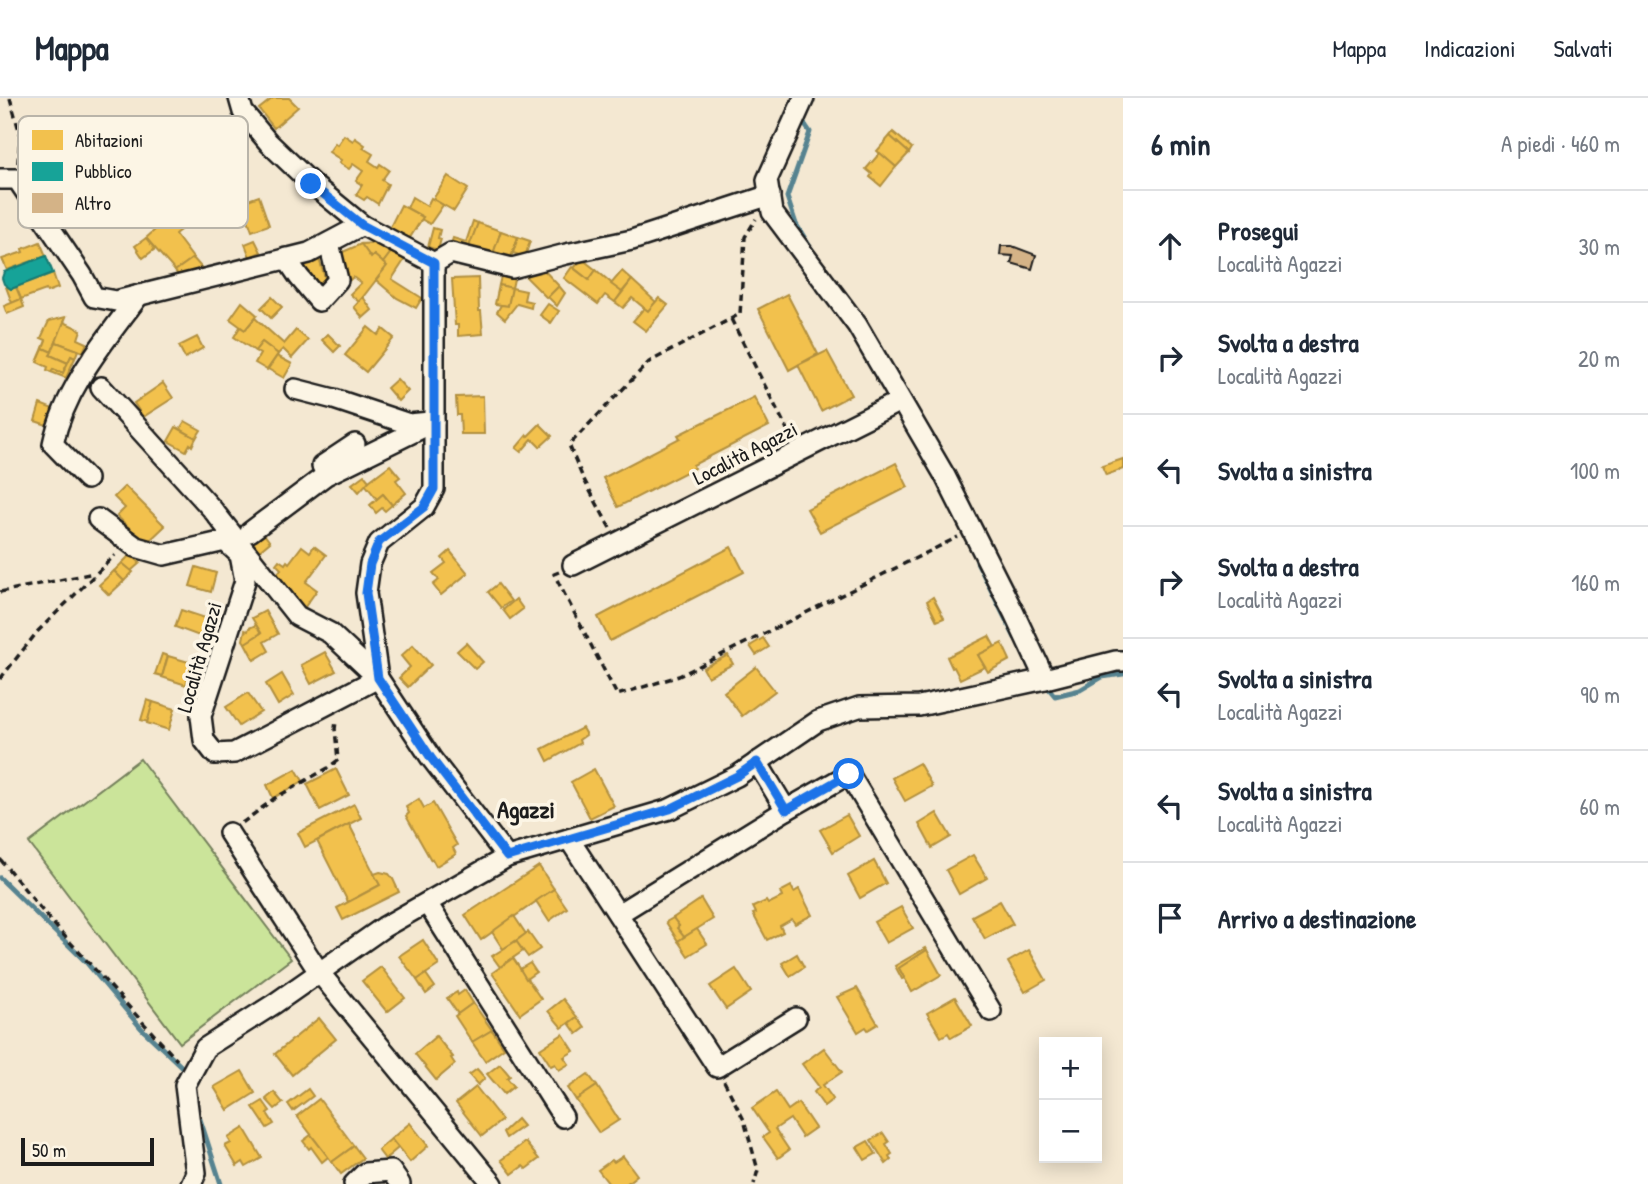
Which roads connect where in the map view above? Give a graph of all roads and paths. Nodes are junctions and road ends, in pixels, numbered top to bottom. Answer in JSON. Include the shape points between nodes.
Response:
{"nodes":[{"id":1,"x":10,"y":98,"type":"edge"},
{"id":2,"x":239,"y":98,"type":"edge"},
{"id":3,"x":804,"y":98,"type":"edge"},
{"id":4,"x":246,"y":116,"type":"edge"},
{"id":5,"x":248,"y":118,"type":"edge"},
{"id":6,"x":18,"y":127,"type":"edge"},
{"id":7,"x":18,"y":142,"type":"edge"},
{"id":8,"x":9,"y":179,"type":"edge"},
{"id":9,"x":770,"y":195,"type":"junction"},
{"id":10,"x":362,"y":225,"type":"junction"},
{"id":11,"x":46,"y":228,"type":"edge"},
{"id":12,"x":329,"y":243,"type":"junction"},
{"id":13,"x":286,"y":258,"type":"junction"},
{"id":14,"x":434,"y":263,"type":"junction"},
{"id":15,"x":139,"y":295,"type":"junction"},
{"id":16,"x":731,"y":319,"type":"junction"},
{"id":17,"x":101,"y":387,"type":"dead end"},
{"id":18,"x":295,"y":389,"type":"dead end"},
{"id":19,"x":900,"y":401,"type":"junction"},
{"id":20,"x":434,"y":422,"type":"junction"},
{"id":21,"x":355,"y":444,"type":"dead end"},
{"id":22,"x":799,"y":452,"type":"junction"},
{"id":23,"x":87,"y":479,"type":"dead end"},
{"id":24,"x":98,"y":519,"type":"dead end"},
{"id":25,"x":972,"y":530,"type":"junction"},
{"id":26,"x":241,"y":534,"type":"junction"},
{"id":27,"x":128,"y":542,"type":"junction"},
{"id":28,"x":618,"y":543,"type":"junction"},
{"id":29,"x":573,"y":565,"type":"joint"},
{"id":30,"x":97,"y":573,"type":"junction"},
{"id":31,"x":0,"y":592,"type":"edge"},
{"id":32,"x":1123,"y":661,"type":"edge"},
{"id":33,"x":378,"y":678,"type":"junction"},
{"id":34,"x":0,"y":679,"type":"edge"},
{"id":35,"x":1045,"y":679,"type":"junction"},
{"id":36,"x":339,"y":698,"type":"junction"},
{"id":37,"x":757,"y":762,"type":"junction"},
{"id":38,"x":786,"y":810,"type":"junction"},
{"id":39,"x":229,"y":832,"type":"joint"},
{"id":40,"x":569,"y":839,"type":"junction"},
{"id":41,"x":507,"y":857,"type":"junction"},
{"id":42,"x":0,"y":859,"type":"edge"},
{"id":43,"x":427,"y":903,"type":"junction"},
{"id":44,"x":618,"y":914,"type":"junction"},
{"id":45,"x":319,"y":972,"type":"junction"},
{"id":46,"x":991,"y":1011,"type":"dead end"},
{"id":47,"x":796,"y":1018,"type":"dead end"},
{"id":48,"x":717,"y":1066,"type":"junction"},
{"id":49,"x":191,"y":1074,"type":"junction"},
{"id":50,"x":563,"y":1117,"type":"dead end"},
{"id":51,"x":191,"y":1184,"type":"edge"},
{"id":52,"x":354,"y":1184,"type":"edge"},
{"id":53,"x":400,"y":1184,"type":"edge"},
{"id":54,"x":493,"y":1184,"type":"edge"},
{"id":55,"x":754,"y":1184,"type":"edge"}],
"edges":[{"from":1,"to":6,"type":"path"},
{"from":2,"to":4,"type":"street"},
{"from":3,"to":9,"type":"street","via":[[767,180]]},
{"from":5,"to":10,"type":"street","via":[[311,184]]},
{"from":7,"to":8,"type":"path"},
{"from":9,"to":14,"type":"street","via":[[632,240],[512,268],[451,253]]},
{"from":9,"to":16,"type":"path","via":[[745,237],[740,314]]},
{"from":9,"to":19,"type":"street","via":[[772,212],[857,325]]},
{"from":10,"to":12,"type":"street"},
{"from":10,"to":14,"type":"street"},
{"from":11,"to":15,"type":"street","via":[[94,297],[116,301]]},
{"from":12,"to":13,"type":"street"},
{"from":12,"to":13,"type":"street","via":[[338,280],[319,301]]},
{"from":13,"to":15,"type":"street"},
{"from":14,"to":20,"type":"street"},
{"from":15,"to":23,"type":"street","via":[[83,372],[57,424],[53,444]]},
{"from":16,"to":22,"type":"path"},
{"from":16,"to":28,"type":"path","via":[[649,362],[569,446]]},
{"from":17,"to":26,"type":"street","via":[[212,509]]},
{"from":18,"to":20,"type":"street","via":[[409,424]]},
{"from":19,"to":22,"type":"street","name":"Località Agazzi"},
{"from":19,"to":25,"type":"street"},
{"from":20,"to":26,"type":"street","via":[[326,475]]},
{"from":20,"to":33,"type":"street","via":[[434,489],[424,507],[379,542],[370,564],[366,593]]},
{"from":21,"to":26,"type":"street","via":[[288,487]]},
{"from":22,"to":28,"type":"street","name":"Località Agazzi"},
{"from":24,"to":27,"type":"street"},
{"from":25,"to":29,"type":"path","via":[[679,676],[617,695],[554,574]]},
{"from":25,"to":35,"type":"street"},
{"from":26,"to":33,"type":"street","via":[[297,616],[331,634]]},
{"from":27,"to":30,"type":"path"},
{"from":27,"to":36,"type":"street","name":"Località Agazzi","via":[[163,555],[225,541],[240,555],[245,581],[201,716],[204,740],[215,754],[234,752]]},
{"from":28,"to":29,"type":"street","name":"Località Agazzi"},
{"from":30,"to":31,"type":"path"},
{"from":30,"to":34,"type":"path","via":[[38,631]]},
{"from":32,"to":35,"type":"street"},
{"from":33,"to":36,"type":"street","name":"Località Agazzi"},
{"from":33,"to":41,"type":"street","via":[[431,758]]},
{"from":35,"to":37,"type":"street","via":[[919,706],[859,707],[818,721]]},
{"from":36,"to":39,"type":"path","via":[[338,760]]},
{"from":37,"to":38,"type":"street"},
{"from":37,"to":40,"type":"street","via":[[670,809]]},
{"from":38,"to":44,"type":"street"},
{"from":38,"to":46,"type":"street","via":[[849,774]]},
{"from":39,"to":45,"type":"street"},
{"from":40,"to":41,"type":"street"},
{"from":40,"to":44,"type":"street"},
{"from":41,"to":43,"type":"street"},
{"from":42,"to":49,"type":"path"},
{"from":43,"to":45,"type":"street"},
{"from":43,"to":50,"type":"street"},
{"from":44,"to":48,"type":"street"},
{"from":45,"to":49,"type":"street","via":[[205,1048]]},
{"from":45,"to":54,"type":"street"},
{"from":47,"to":48,"type":"street"},
{"from":48,"to":55,"type":"path","via":[[744,1120],[758,1170]]},
{"from":49,"to":51,"type":"street","via":[[185,1085],[196,1173]]},
{"from":52,"to":53,"type":"street","via":[[365,1172],[391,1171]]}]}
